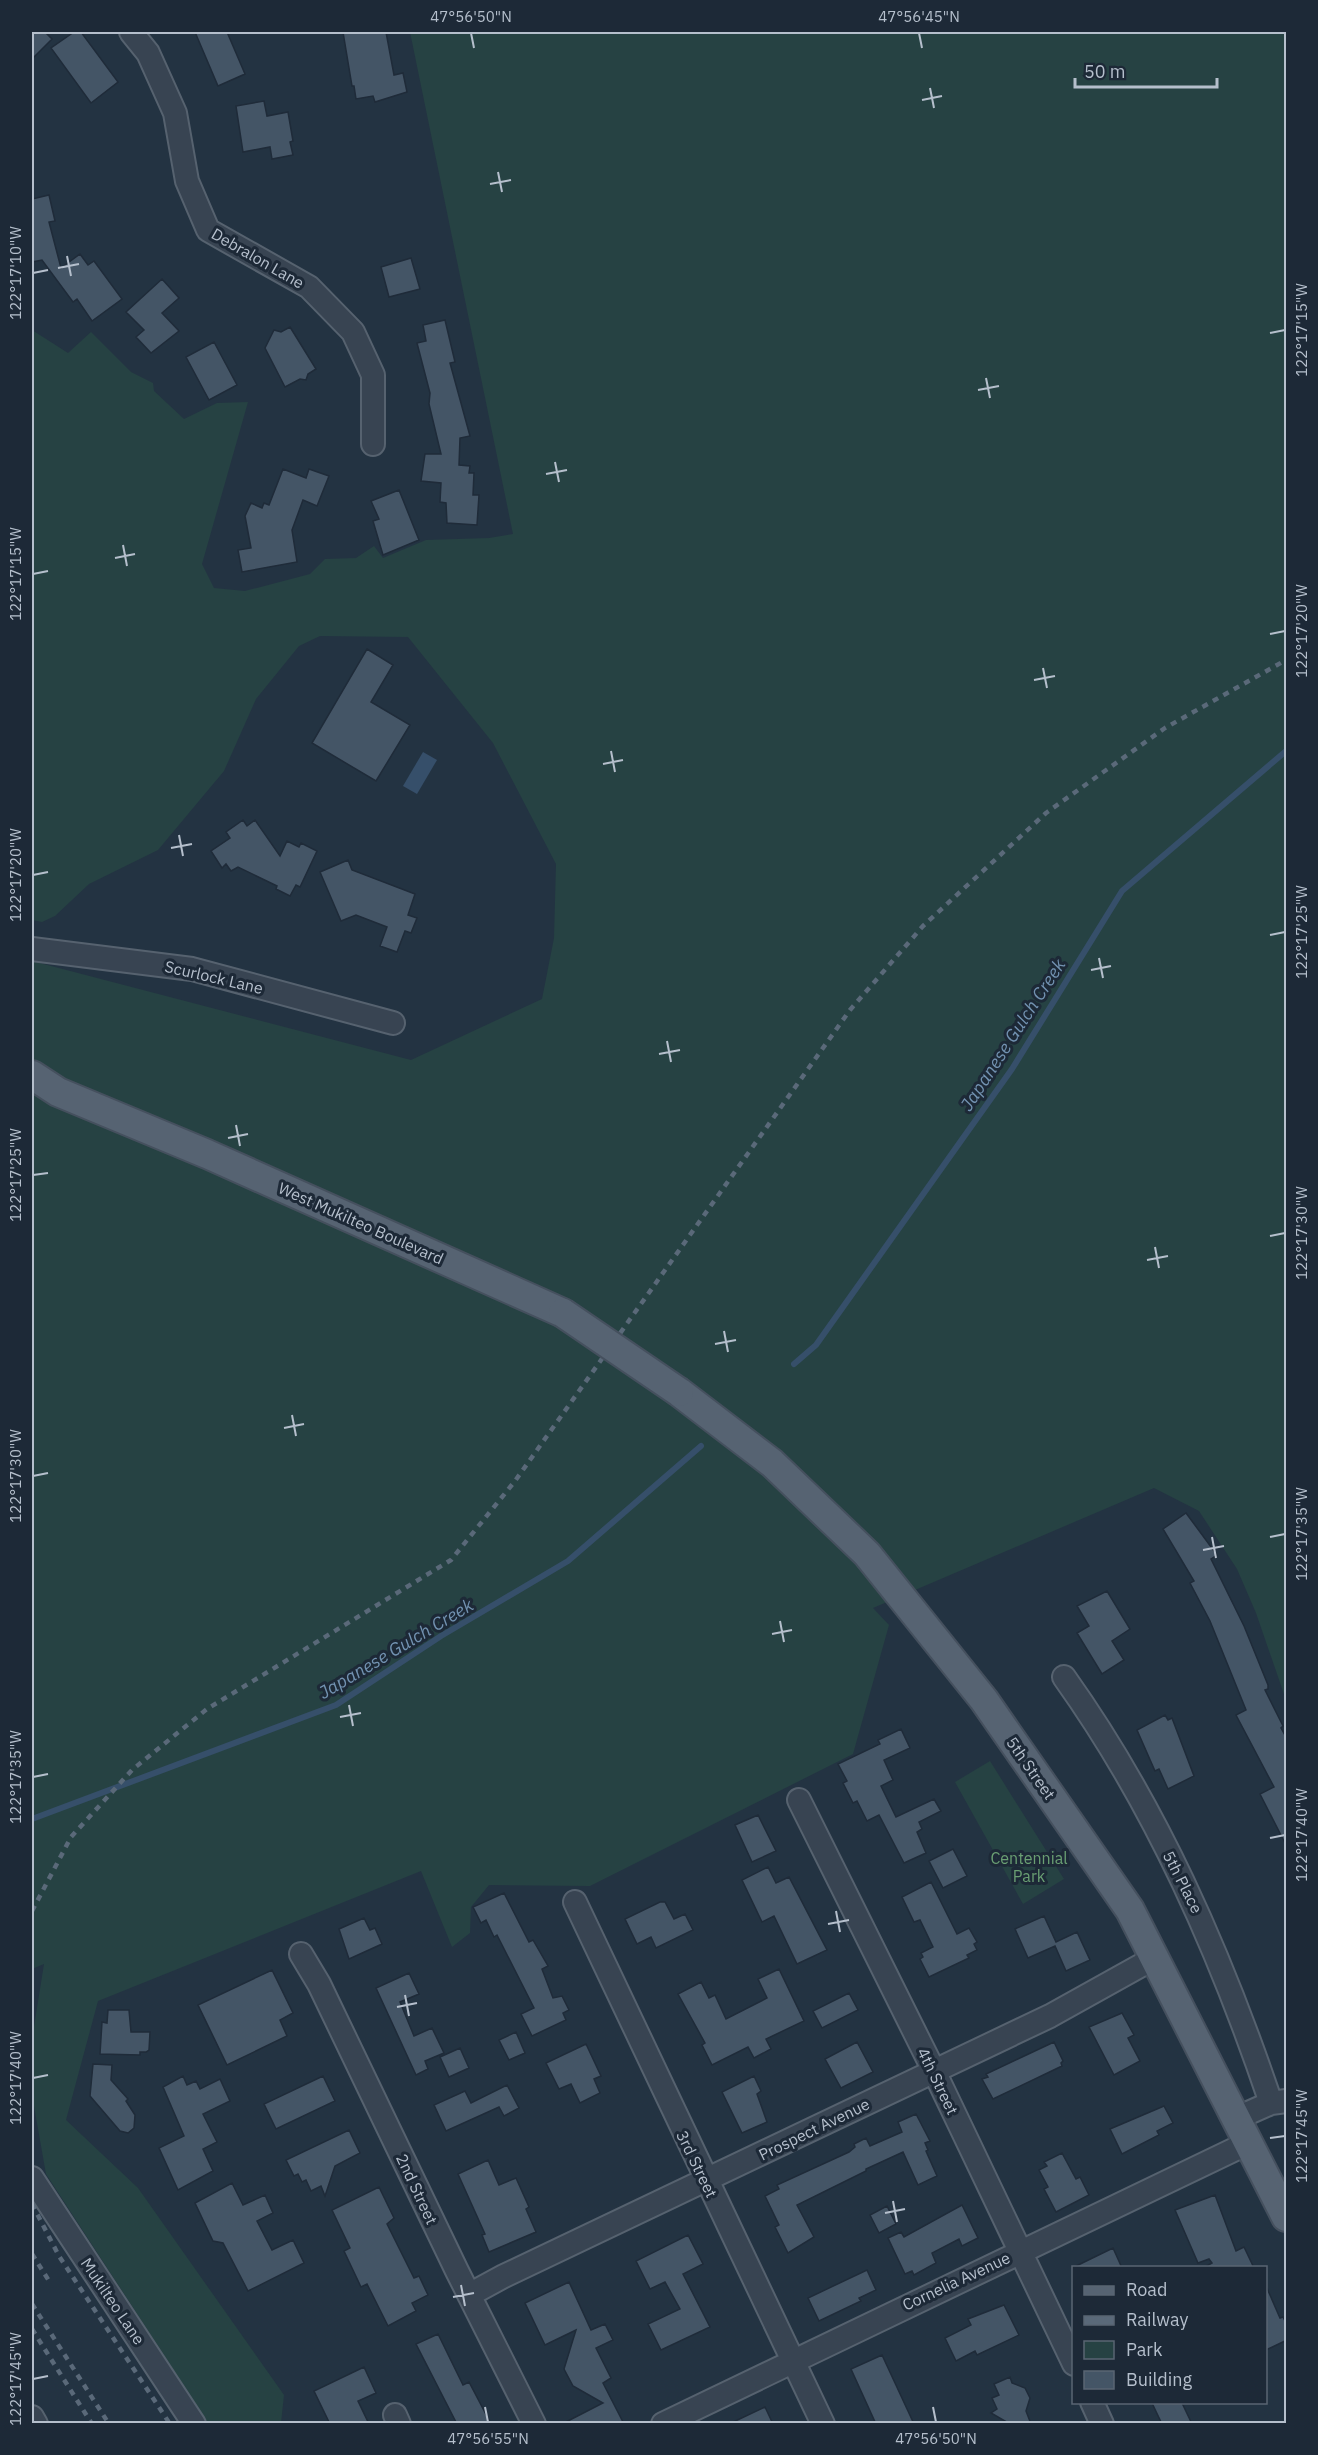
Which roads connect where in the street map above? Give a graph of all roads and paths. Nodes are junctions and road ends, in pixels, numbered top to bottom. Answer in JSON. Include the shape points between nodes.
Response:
{"nodes":[{"id":1,"x":131,"y":32,"type":"edge"},
{"id":2,"x":373,"y":444,"type":"dead end"},
{"id":3,"x":32,"y":949,"type":"edge"},
{"id":4,"x":393,"y":1023,"type":"dead end"},
{"id":5,"x":32,"y":1075,"type":"edge"},
{"id":6,"x":679,"y":1392,"type":"joint"},
{"id":7,"x":1064,"y":1677,"type":"dead end"},
{"id":8,"x":799,"y":1800,"type":"dead end"},
{"id":9,"x":574,"y":1902,"type":"dead end"},
{"id":10,"x":301,"y":1954,"type":"dead end"},
{"id":11,"x":1156,"y":1957,"type":"junction"},
{"id":12,"x":934,"y":2071,"type":"junction"},
{"id":13,"x":1279,"y":2102,"type":"edge"},
{"id":14,"x":1244,"y":2130,"type":"junction"},
{"id":15,"x":32,"y":2178,"type":"edge"},
{"id":16,"x":705,"y":2180,"type":"junction"},
{"id":17,"x":1287,"y":2217,"type":"edge"},
{"id":18,"x":1019,"y":2251,"type":"junction"},
{"id":19,"x":469,"y":2295,"type":"junction"},
{"id":20,"x":791,"y":2360,"type":"junction"},
{"id":21,"x":1072,"y":2360,"type":"edge"},
{"id":22,"x":1092,"y":2404,"type":"edge"},
{"id":23,"x":32,"y":2417,"type":"edge"},
{"id":24,"x":36,"y":2424,"type":"edge"},
{"id":25,"x":194,"y":2424,"type":"edge"},
{"id":26,"x":534,"y":2424,"type":"edge"},
{"id":27,"x":663,"y":2424,"type":"edge"},
{"id":28,"x":823,"y":2424,"type":"edge"},
{"id":29,"x":1102,"y":2424,"type":"edge"}],
"edges":[{"from":1,"to":2,"type":"street","name":"Debralon Lane","via":[[148,53],[175,113],[187,181],[208,230],[309,287],[353,332],[373,375]]},
{"from":3,"to":4,"type":"street","name":"Scurlock Lane","via":[[192,969]]},
{"from":5,"to":6,"type":"main road","name":"West Mukilteo Boulevard","bridge":true,"via":[[58,1092],[563,1313]]},
{"from":6,"to":11,"type":"main road","name":"5th Street","via":[[772,1463],[867,1554],[984,1700],[1130,1910]]},
{"from":7,"to":13,"type":"street","name":"5th Place","via":[[1101,1728],[1153,1823],[1205,1926]]},
{"from":8,"to":12,"type":"street","name":"4th Street"},
{"from":9,"to":16,"type":"street","name":"3rd Street"},
{"from":10,"to":19,"type":"street","name":"2nd Street"},
{"from":11,"to":12,"type":"street","name":"Prospect Avenue","via":[[1050,2016]]},
{"from":11,"to":14,"type":"main road","name":"5th Street"},
{"from":12,"to":16,"type":"street","name":"Prospect Avenue"},
{"from":12,"to":18,"type":"street","name":"4th Street"},
{"from":13,"to":14,"type":"street","name":"Cornelia Avenue"},
{"from":14,"to":17,"type":"main road","name":"5th Street"},
{"from":14,"to":18,"type":"street","name":"Cornelia Avenue"},
{"from":15,"to":25,"type":"street","name":"Mukilteo Lane"},
{"from":16,"to":19,"type":"street","name":"Prospect Avenue"},
{"from":16,"to":20,"type":"street","name":"3rd Street"},
{"from":18,"to":20,"type":"street","name":"Cornelia Avenue"},
{"from":18,"to":21,"type":"street","name":"4th Street"},
{"from":19,"to":26,"type":"street","name":"2nd Street"},
{"from":20,"to":27,"type":"street","name":"Cornelia Avenue"},
{"from":20,"to":28,"type":"street","name":"3rd Street"},
{"from":22,"to":29,"type":"street"},
{"from":23,"to":24,"type":"street"}]}
